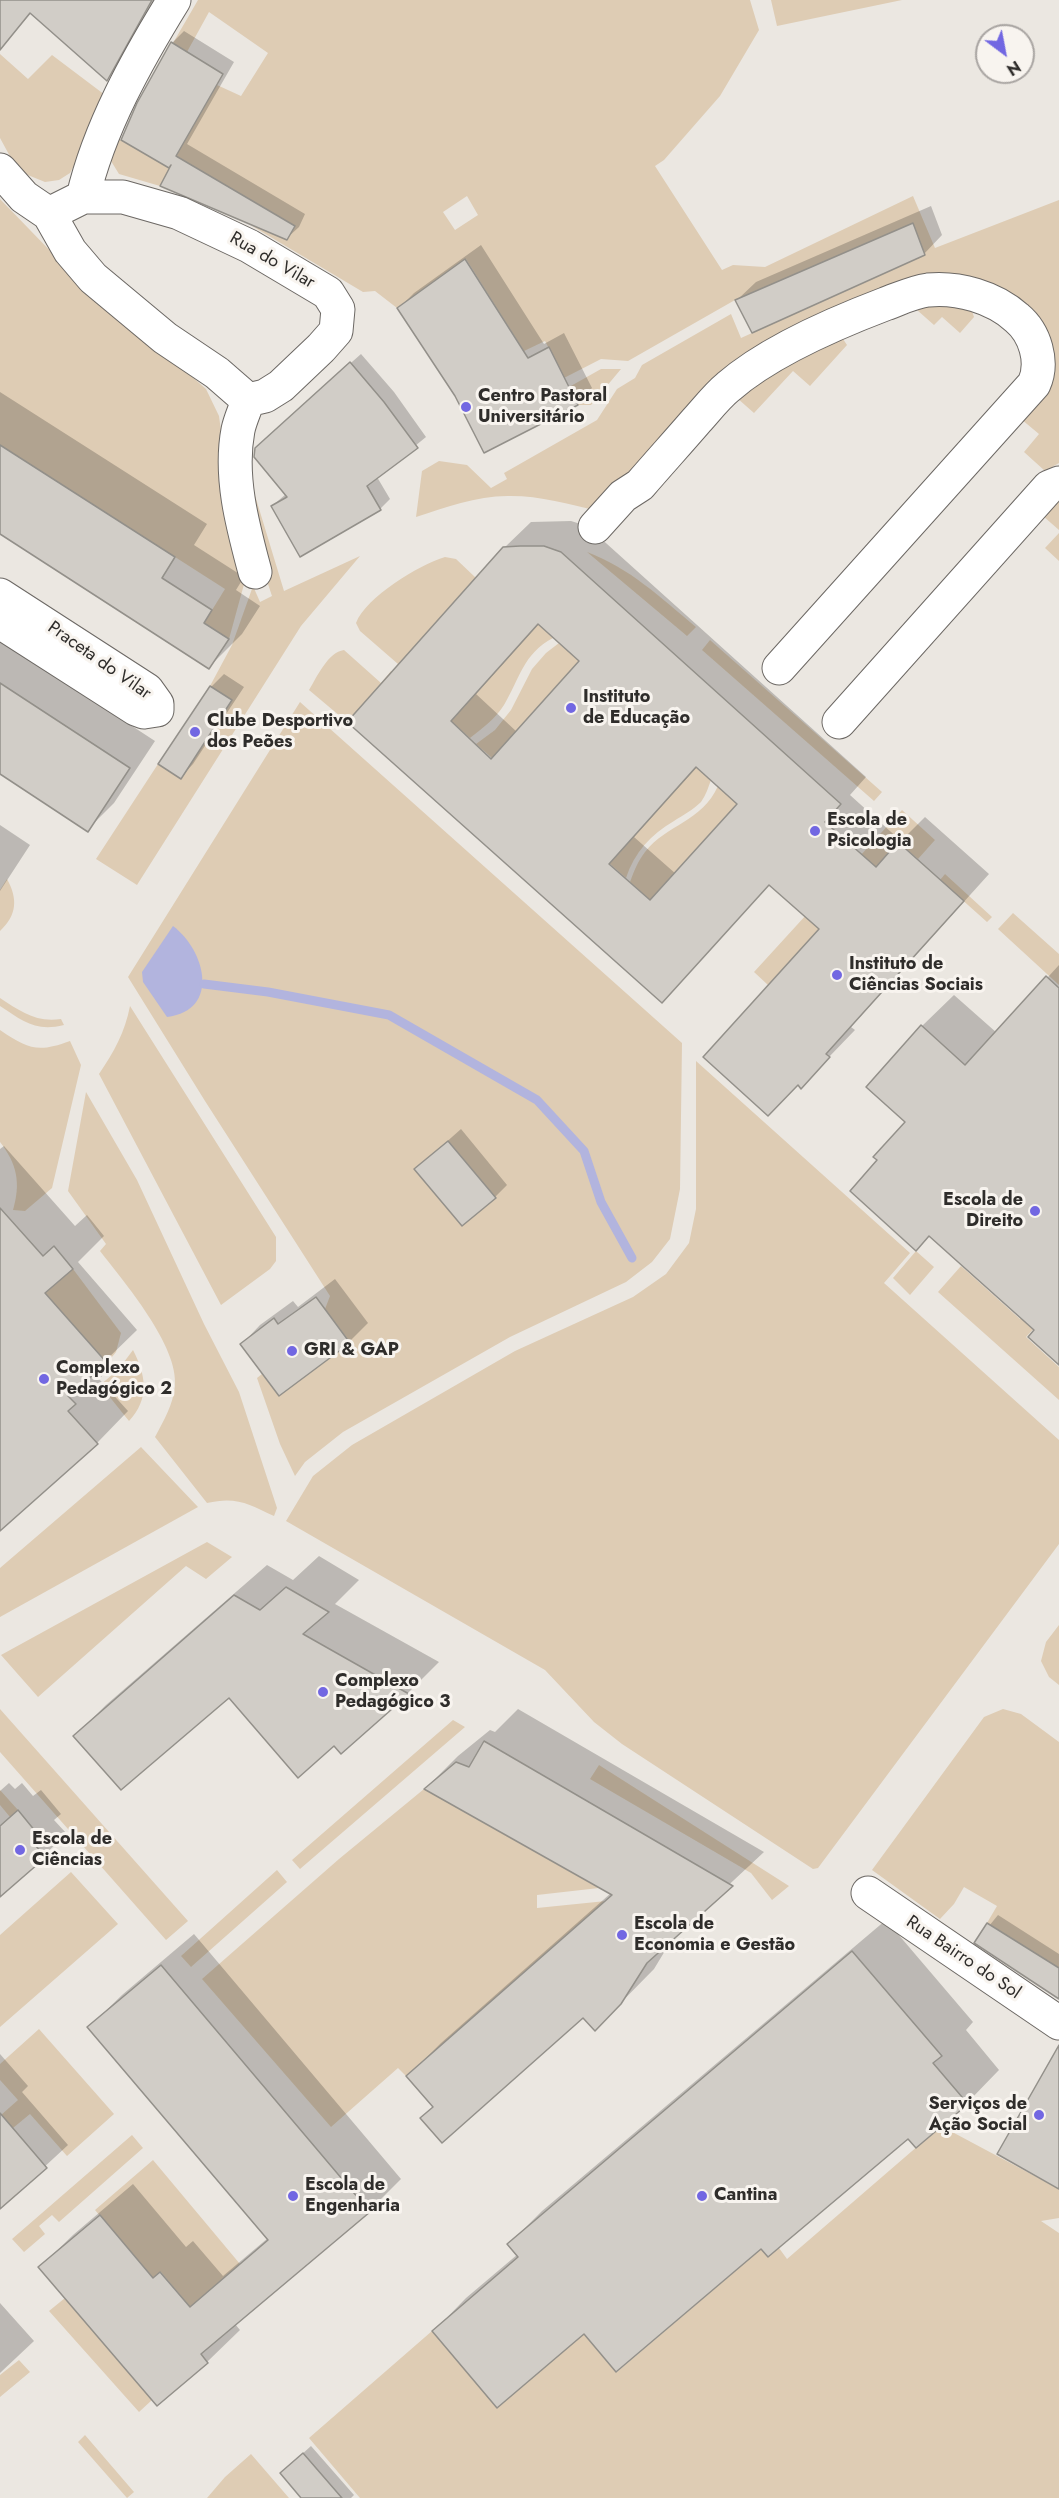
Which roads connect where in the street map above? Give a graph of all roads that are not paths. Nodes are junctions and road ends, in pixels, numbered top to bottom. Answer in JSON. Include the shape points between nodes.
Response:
{"nodes":[{"id":1,"x":174,"y":0,"type":"edge"},
{"id":2,"x":0,"y":171,"type":"edge"},
{"id":3,"x":83,"y":197,"type":"junction"},
{"id":4,"x":49,"y":214,"type":"junction"},
{"id":5,"x":248,"y":400,"type":"junction"},
{"id":6,"x":1059,"y":483,"type":"edge"},
{"id":7,"x":595,"y":526,"type":"dead end"},
{"id":8,"x":255,"y":572,"type":"dead end"},
{"id":9,"x":0,"y":595,"type":"edge"},
{"id":10,"x":0,"y":622,"type":"edge"},
{"id":11,"x":779,"y":668,"type":"dead end"},
{"id":12,"x":839,"y":722,"type":"dead end"},
{"id":13,"x":868,"y":1893,"type":"dead end"},
{"id":14,"x":1059,"y":2023,"type":"edge"}],
"edges":[{"from":1,"to":3,"type":"street","via":[[121,96],[89,170]]},
{"from":2,"to":4,"type":"street","via":[[24,197]]},
{"from":3,"to":4,"type":"street","name":"Rua do Vilar"},
{"from":3,"to":5,"type":"street","name":"Rua do Vilar","via":[[123,197],[179,213],[249,246],[328,293],[338,309],[336,331],[281,386]]},
{"from":4,"to":5,"type":"street","via":[[70,251],[93,278]]},
{"from":5,"to":8,"type":"street","via":[[238,430],[235,473],[243,530]]},
{"from":6,"to":12,"type":"street","via":[[1049,487]]},
{"from":7,"to":11,"type":"street","via":[[622,496],[640,485],[726,388],[743,374],[833,326],[927,290],[978,296],[1018,318],[1036,348],[1039,369],[1034,384]]},
{"from":9,"to":10,"type":"street","name":"Praceta do Vilar","via":[[147,690],[157,710],[136,709]]},
{"from":13,"to":14,"type":"street","name":"Rua Bairro do Sol"}]}
